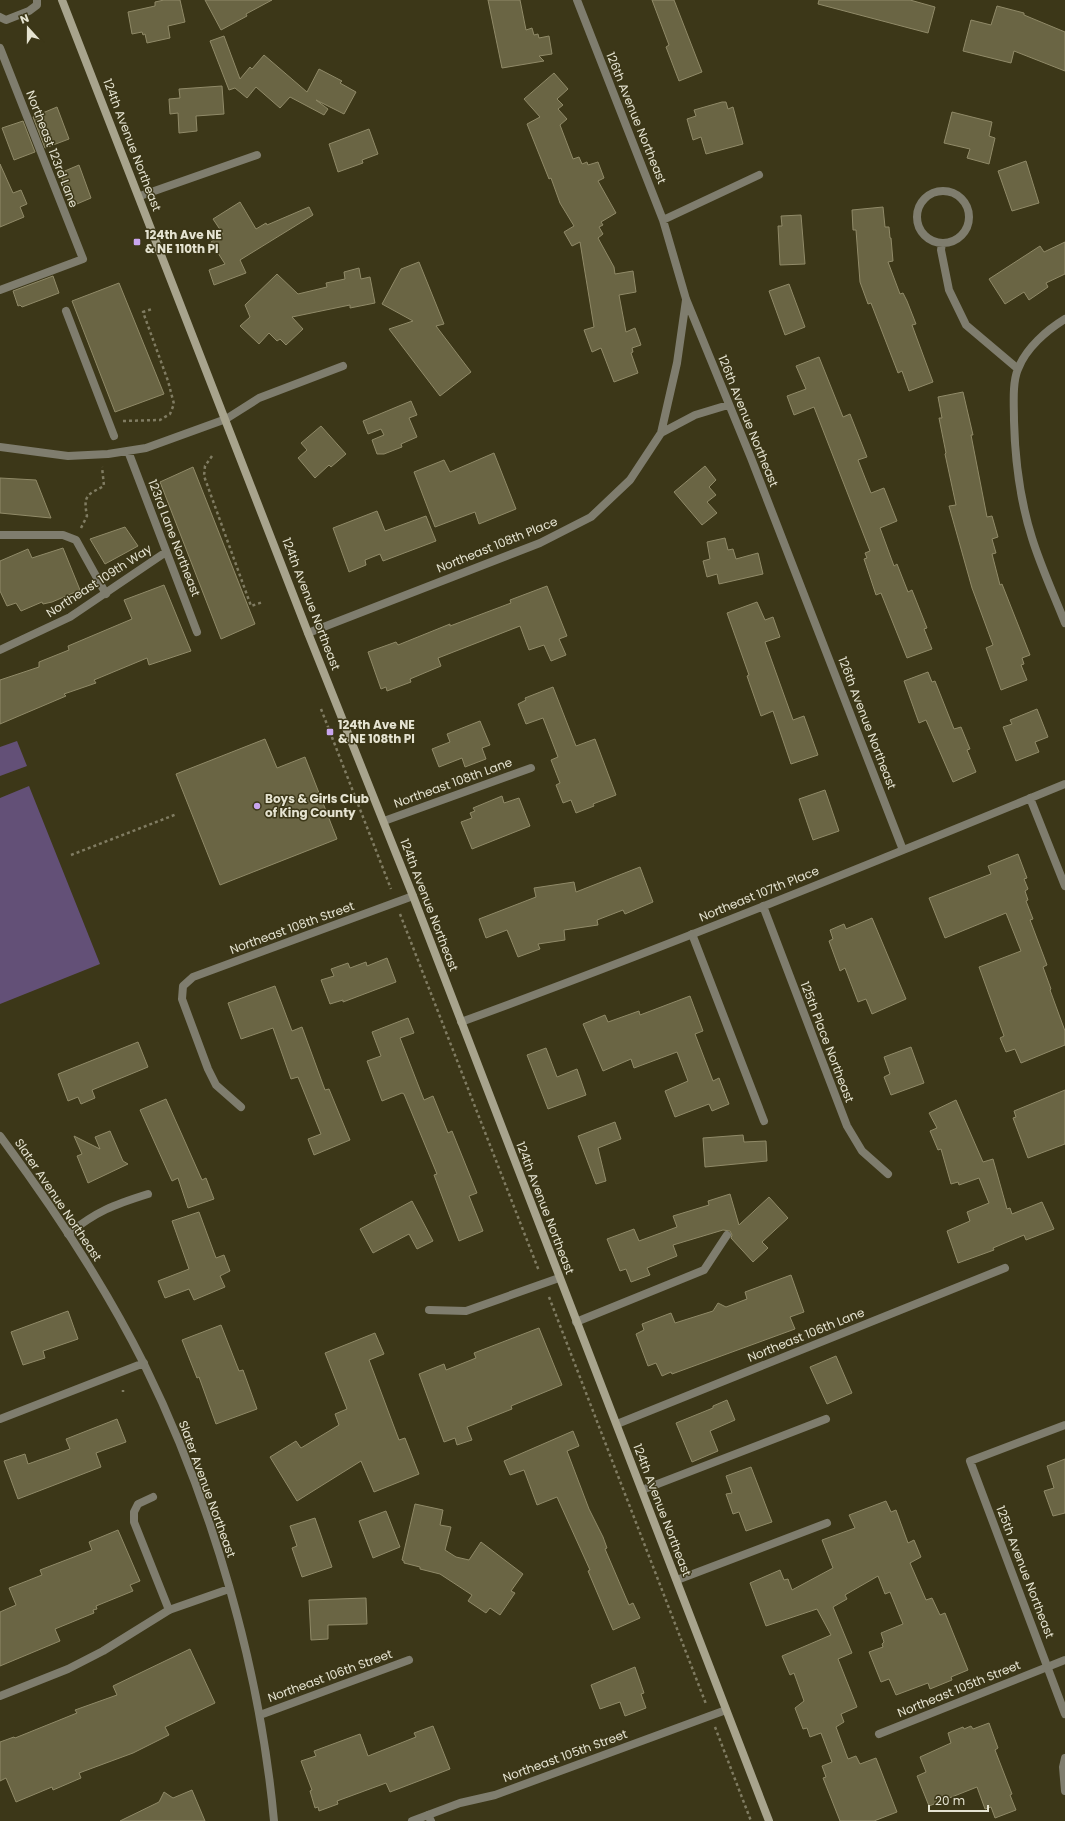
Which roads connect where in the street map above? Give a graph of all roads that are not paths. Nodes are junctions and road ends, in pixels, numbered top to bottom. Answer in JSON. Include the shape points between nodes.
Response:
{"nodes":[{"id":1,"x":37,"y":0,"type":"edge"},
{"id":2,"x":62,"y":0,"type":"edge"},
{"id":3,"x":577,"y":0,"type":"edge"},
{"id":4,"x":0,"y":18,"type":"edge"},
{"id":5,"x":0,"y":48,"type":"edge"},
{"id":6,"x":257,"y":155,"type":"dead end"},
{"id":7,"x":759,"y":175,"type":"dead end"},
{"id":8,"x":140,"y":196,"type":"junction"},
{"id":9,"x":663,"y":220,"type":"junction"},
{"id":10,"x":942,"y":243,"type":"junction"},
{"id":11,"x":0,"y":290,"type":"edge"},
{"id":12,"x":686,"y":299,"type":"junction"},
{"id":13,"x":66,"y":311,"type":"dead end"},
{"id":14,"x":1065,"y":319,"type":"edge"},
{"id":15,"x":343,"y":366,"type":"dead end"},
{"id":16,"x":1018,"y":369,"type":"junction"},
{"id":17,"x":728,"y":405,"type":"junction"},
{"id":18,"x":226,"y":419,"type":"junction"},
{"id":19,"x":661,"y":433,"type":"junction"},
{"id":20,"x":114,"y":436,"type":"dead end"},
{"id":21,"x":0,"y":447,"type":"edge"},
{"id":22,"x":128,"y":451,"type":"junction"},
{"id":23,"x":0,"y":535,"type":"edge"},
{"id":24,"x":166,"y":552,"type":"junction"},
{"id":25,"x":106,"y":594,"type":"junction"},
{"id":26,"x":1065,"y":623,"type":"edge"},
{"id":27,"x":197,"y":632,"type":"dead end"},
{"id":28,"x":308,"y":633,"type":"junction"},
{"id":29,"x":0,"y":650,"type":"edge"},
{"id":30,"x":531,"y":768,"type":"dead end"},
{"id":31,"x":1065,"y":784,"type":"edge"},
{"id":32,"x":1030,"y":798,"type":"junction"},
{"id":33,"x":384,"y":821,"type":"junction"},
{"id":34,"x":903,"y":850,"type":"junction"},
{"id":35,"x":1065,"y":886,"type":"edge"},
{"id":36,"x":413,"y":896,"type":"junction"},
{"id":37,"x":762,"y":906,"type":"junction"},
{"id":38,"x":692,"y":934,"type":"junction"},
{"id":39,"x":461,"y":1022,"type":"junction"},
{"id":40,"x":240,"y":1107,"type":"dead end"},
{"id":41,"x":764,"y":1121,"type":"dead end"},
{"id":42,"x":0,"y":1136,"type":"edge"},
{"id":43,"x":888,"y":1174,"type":"dead end"},
{"id":44,"x":148,"y":1194,"type":"dead end"},
{"id":45,"x":68,"y":1234,"type":"junction"},
{"id":46,"x":727,"y":1235,"type":"dead end"},
{"id":47,"x":1005,"y":1268,"type":"dead end"},
{"id":48,"x":559,"y":1278,"type":"junction"},
{"id":49,"x":429,"y":1310,"type":"dead end"},
{"id":50,"x":576,"y":1322,"type":"junction"},
{"id":51,"x":144,"y":1363,"type":"junction"},
{"id":52,"x":0,"y":1419,"type":"edge"},
{"id":53,"x":826,"y":1419,"type":"dead end"},
{"id":54,"x":617,"y":1424,"type":"junction"},
{"id":55,"x":1065,"y":1425,"type":"edge"},
{"id":56,"x":642,"y":1490,"type":"junction"},
{"id":57,"x":153,"y":1497,"type":"dead end"},
{"id":58,"x":827,"y":1524,"type":"dead end"},
{"id":59,"x":677,"y":1580,"type":"junction"},
{"id":60,"x":229,"y":1589,"type":"junction"},
{"id":61,"x":169,"y":1610,"type":"junction"},
{"id":62,"x":409,"y":1660,"type":"dead end"},
{"id":63,"x":1065,"y":1660,"type":"edge"},
{"id":64,"x":1047,"y":1667,"type":"junction"},
{"id":65,"x":0,"y":1696,"type":"edge"},
{"id":66,"x":726,"y":1710,"type":"junction"},
{"id":67,"x":1065,"y":1714,"type":"edge"},
{"id":68,"x":260,"y":1715,"type":"junction"},
{"id":69,"x":879,"y":1734,"type":"dead end"},
{"id":70,"x":1065,"y":1758,"type":"edge"},
{"id":71,"x":1065,"y":1791,"type":"edge"},
{"id":72,"x":430,"y":1818,"type":"edge"},
{"id":73,"x":274,"y":1821,"type":"edge"},
{"id":74,"x":412,"y":1821,"type":"edge"},
{"id":75,"x":769,"y":1821,"type":"edge"}],
"edges":[{"from":1,"to":4,"type":"street","via":[[37,5],[29,11],[6,20]]},
{"from":2,"to":8,"type":"main road","name":"124th Avenue Northeast"},
{"from":3,"to":9,"type":"street","name":"126th Avenue Northeast"},
{"from":5,"to":11,"type":"street","name":"Northeast 123rd Lane","via":[[83,259]]},
{"from":6,"to":8,"type":"street"},
{"from":7,"to":9,"type":"street"},
{"from":8,"to":18,"type":"main road","name":"124th Avenue Northeast"},
{"from":9,"to":12,"type":"street","name":"126th Avenue Northeast"},
{"from":10,"to":10,"type":"street","via":[[959,238],[968,223],[969,214],[961,198],[945,191],[928,196],[918,211],[920,228],[925,236]]},
{"from":10,"to":16,"type":"street","via":[[941,250],[949,290],[966,325]]},
{"from":12,"to":17,"type":"street","name":"126th Avenue Northeast"},
{"from":12,"to":19,"type":"street","name":"Northeast 108th Place","via":[[677,363]]},
{"from":13,"to":20,"type":"street"},
{"from":14,"to":16,"type":"street","via":[[1052,327],[1032,346]]},
{"from":15,"to":18,"type":"street","via":[[259,398]]},
{"from":16,"to":26,"type":"street","via":[[1014,401],[1015,444],[1021,495],[1032,538]]},
{"from":17,"to":19,"type":"street","name":"Northeast 108th Place","via":[[695,415]]},
{"from":17,"to":34,"type":"street","name":"126th Avenue Northeast","via":[[751,458]]},
{"from":18,"to":22,"type":"street","via":[[146,448]]},
{"from":18,"to":28,"type":"main road","name":"124th Avenue Northeast"},
{"from":19,"to":28,"type":"street","name":"Northeast 108th Place","via":[[630,480],[590,517],[540,543]]},
{"from":21,"to":22,"type":"street","via":[[68,456]]},
{"from":22,"to":24,"type":"street","name":"123rd Lane Northeast"},
{"from":23,"to":25,"type":"street","via":[[63,535],[76,540]]},
{"from":24,"to":25,"type":"street","name":"Northeast 109th Way"},
{"from":24,"to":27,"type":"street","name":"123rd Lane Northeast"},
{"from":25,"to":29,"type":"street","name":"Northeast 109th Way","via":[[70,617]]},
{"from":28,"to":33,"type":"main road","name":"124th Avenue Northeast"},
{"from":30,"to":33,"type":"street","name":"Northeast 108th Lane"},
{"from":31,"to":32,"type":"street","name":"Northeast 107th Place"},
{"from":32,"to":34,"type":"street","name":"Northeast 107th Place"},
{"from":32,"to":35,"type":"street"},
{"from":33,"to":36,"type":"main road","name":"124th Avenue Northeast"},
{"from":34,"to":37,"type":"street","name":"Northeast 107th Place"},
{"from":36,"to":39,"type":"main road","name":"124th Avenue Northeast"},
{"from":36,"to":40,"type":"street","name":"Northeast 108th Street","via":[[193,977],[183,986],[182,999],[208,1069],[216,1085]]},
{"from":37,"to":38,"type":"street","name":"Northeast 107th Place"},
{"from":37,"to":43,"type":"street","name":"125th Place Northeast","via":[[846,1126],[862,1151]]},
{"from":38,"to":39,"type":"street","name":"Northeast 107th Place"},
{"from":38,"to":41,"type":"street"},
{"from":39,"to":48,"type":"main road","name":"124th Avenue Northeast"},
{"from":42,"to":45,"type":"street","name":"Slater Avenue Northeast"},
{"from":44,"to":45,"type":"street","via":[[94,1214]]},
{"from":45,"to":51,"type":"street","name":"Slater Avenue Northeast"},
{"from":46,"to":50,"type":"street","via":[[704,1270]]},
{"from":47,"to":54,"type":"street","name":"Northeast 106th Lane"},
{"from":48,"to":49,"type":"street","via":[[466,1311]]},
{"from":48,"to":50,"type":"main road","name":"124th Avenue Northeast"},
{"from":50,"to":54,"type":"main road","name":"124th Avenue Northeast"},
{"from":51,"to":52,"type":"street"},
{"from":51,"to":60,"type":"street","name":"Slater Avenue Northeast","via":[[181,1445]]},
{"from":53,"to":56,"type":"street"},
{"from":54,"to":56,"type":"main road","name":"124th Avenue Northeast"},
{"from":55,"to":64,"type":"street","name":"125th Avenue Northeast","via":[[970,1461]]},
{"from":56,"to":59,"type":"main road","name":"124th Avenue Northeast"},
{"from":57,"to":61,"type":"street","via":[[138,1504],[134,1512],[134,1522]]},
{"from":58,"to":59,"type":"street"},
{"from":59,"to":66,"type":"main road","name":"124th Avenue Northeast"},
{"from":60,"to":61,"type":"street"},
{"from":60,"to":68,"type":"street","name":"Slater Avenue Northeast"},
{"from":61,"to":65,"type":"street","via":[[68,1670]]},
{"from":62,"to":68,"type":"street","name":"Northeast 106th Street"},
{"from":63,"to":64,"type":"street","name":"Northeast 105th Street"},
{"from":64,"to":67,"type":"street","name":"125th Avenue Northeast"},
{"from":64,"to":69,"type":"street","name":"Northeast 105th Street"},
{"from":66,"to":72,"type":"street","name":"Northeast 105th Street","via":[[495,1795],[460,1803]]},
{"from":66,"to":75,"type":"main road","name":"124th Avenue Northeast"},
{"from":68,"to":73,"type":"street","name":"Slater Avenue Northeast"},
{"from":70,"to":71,"type":"street"},
{"from":72,"to":74,"type":"street","name":"Northeast 105th Street"}]}
